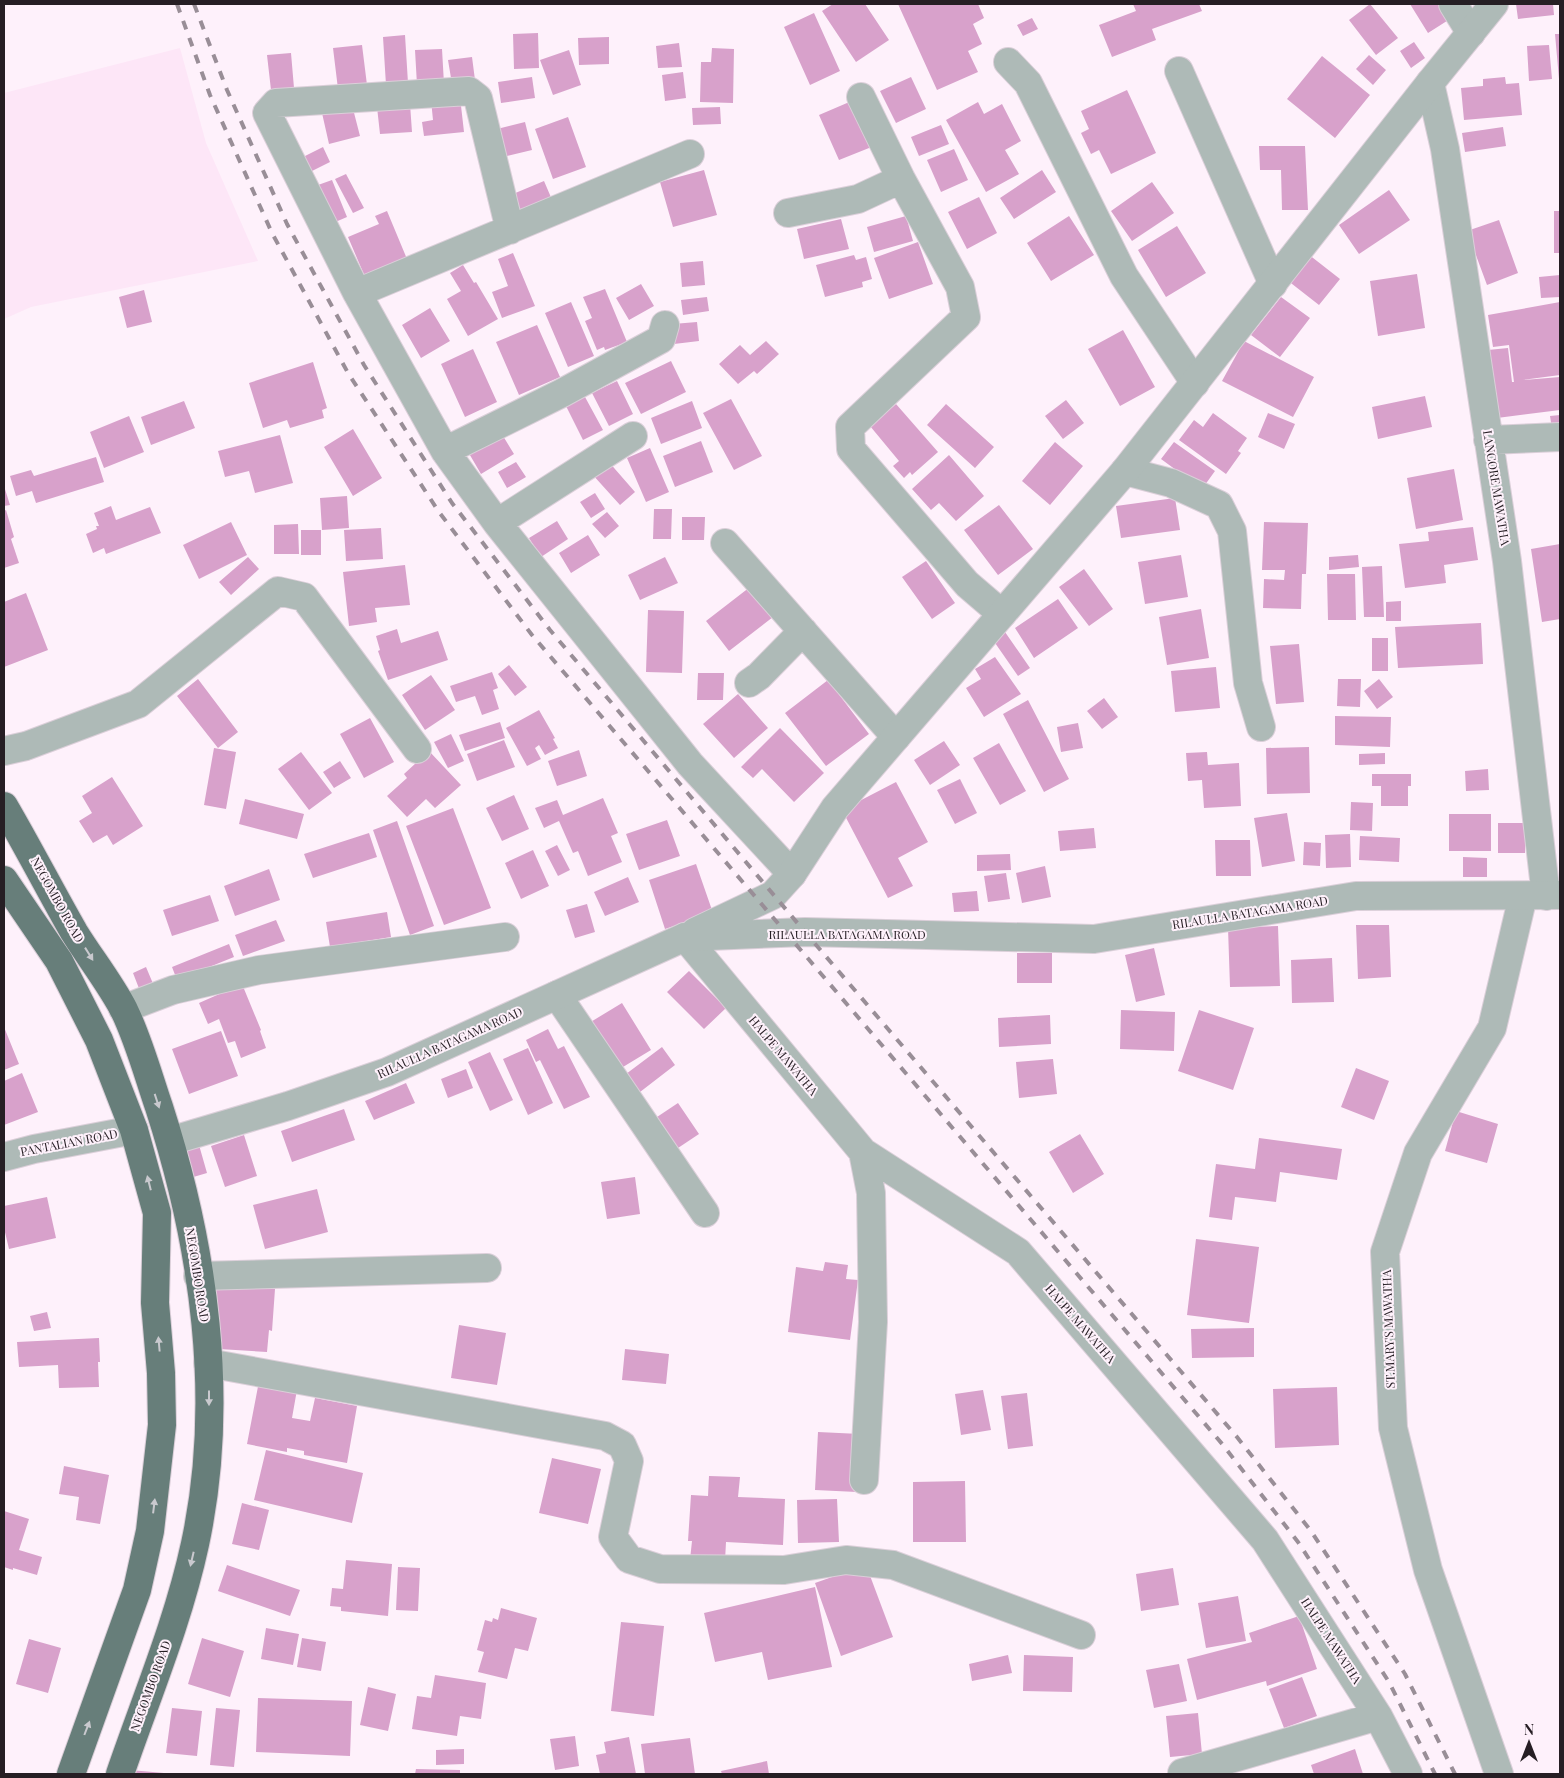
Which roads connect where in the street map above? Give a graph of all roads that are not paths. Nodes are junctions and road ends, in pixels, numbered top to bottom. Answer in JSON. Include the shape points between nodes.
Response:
{"nodes":[{"id":1,"x":1453,"y":4,"type":"edge"},
{"id":2,"x":1494,"y":4,"type":"edge"},
{"id":3,"x":1470,"y":33,"type":"junction"},
{"id":4,"x":1008,"y":62,"type":"dead end"},
{"id":5,"x":1179,"y":71,"type":"dead end"},
{"id":6,"x":1430,"y":83,"type":"junction"},
{"id":7,"x":861,"y":97,"type":"dead end"},
{"id":8,"x":690,"y":154,"type":"dead end"},
{"id":9,"x":901,"y":179,"type":"junction"},
{"id":10,"x":788,"y":213,"type":"dead end"},
{"id":11,"x":510,"y":230,"type":"junction"},
{"id":12,"x":1273,"y":284,"type":"junction"},
{"id":13,"x":357,"y":294,"type":"junction"},
{"id":14,"x":664,"y":325,"type":"dead end"},
{"id":15,"x":1195,"y":383,"type":"junction"},
{"id":16,"x":633,"y":436,"type":"dead end"},
{"id":17,"x":1560,"y":437,"type":"edge"},
{"id":18,"x":1488,"y":440,"type":"junction"},
{"id":19,"x":445,"y":451,"type":"junction"},
{"id":20,"x":1125,"y":471,"type":"junction"},
{"id":21,"x":497,"y":523,"type":"junction"},
{"id":22,"x":725,"y":543,"type":"dead end"},
{"id":23,"x":1002,"y":614,"type":"junction"},
{"id":24,"x":803,"y":631,"type":"junction"},
{"id":25,"x":749,"y":682,"type":"dead end"},
{"id":26,"x":1260,"y":727,"type":"dead end"},
{"id":27,"x":896,"y":737,"type":"junction"},
{"id":28,"x":417,"y":749,"type":"dead end"},
{"id":29,"x":4,"y":752,"type":"edge"},
{"id":30,"x":4,"y":806,"type":"edge"},
{"id":31,"x":792,"y":874,"type":"junction"},
{"id":32,"x":4,"y":880,"type":"edge"},
{"id":33,"x":1543,"y":896,"type":"edge"},
{"id":34,"x":505,"y":937,"type":"dead end"},
{"id":35,"x":685,"y":937,"type":"junction"},
{"id":36,"x":558,"y":995,"type":"junction"},
{"id":37,"x":123,"y":1009,"type":"junction"},
{"id":38,"x":134,"y":1130,"type":"junction"},
{"id":39,"x":170,"y":1141,"type":"junction"},
{"id":40,"x":863,"y":1152,"type":"junction"},
{"id":41,"x":4,"y":1157,"type":"edge"},
{"id":42,"x":705,"y":1213,"type":"dead end"},
{"id":43,"x":487,"y":1268,"type":"dead end"},
{"id":44,"x":198,"y":1276,"type":"junction"},
{"id":45,"x":208,"y":1363,"type":"junction"},
{"id":46,"x":864,"y":1480,"type":"dead end"},
{"id":47,"x":1081,"y":1636,"type":"dead end"},
{"id":48,"x":1378,"y":1716,"type":"junction"},
{"id":49,"x":1182,"y":1773,"type":"dead end"},
{"id":50,"x":71,"y":1774,"type":"edge"},
{"id":51,"x":120,"y":1774,"type":"edge"},
{"id":52,"x":1408,"y":1774,"type":"edge"},
{"id":53,"x":1499,"y":1774,"type":"edge"}],
"edges":[{"from":1,"to":3,"type":"street"},
{"from":2,"to":3,"type":"street"},
{"from":3,"to":6,"type":"street"},
{"from":4,"to":15,"type":"street","via":[[1028,83],[1124,276]]},
{"from":5,"to":12,"type":"street"},
{"from":6,"to":12,"type":"street"},
{"from":6,"to":18,"type":"street","name":"LANCORE MAWATHA","via":[[1445,149]]},
{"from":7,"to":9,"type":"street"},
{"from":8,"to":11,"type":"street"},
{"from":9,"to":10,"type":"street","via":[[858,199]]},
{"from":9,"to":23,"type":"street","via":[[960,287],[966,317],[850,427],[851,449],[967,584]]},
{"from":11,"to":13,"type":"street"},
{"from":11,"to":13,"type":"street","via":[[478,98],[469,91],[276,102],[267,113]]},
{"from":12,"to":15,"type":"street"},
{"from":13,"to":19,"type":"street"},
{"from":14,"to":19,"type":"street","via":[[661,339]]},
{"from":15,"to":20,"type":"street"},
{"from":16,"to":21,"type":"street"},
{"from":17,"to":18,"type":"street"},
{"from":18,"to":33,"type":"street","name":"LANCORE MAWATHA","via":[[1507,562]]},
{"from":19,"to":21,"type":"street"},
{"from":20,"to":23,"type":"street"},
{"from":20,"to":26,"type":"street","via":[[1170,483],[1219,505],[1232,531],[1248,683]]},
{"from":21,"to":31,"type":"street","via":[[690,764]]},
{"from":22,"to":24,"type":"street"},
{"from":23,"to":27,"type":"street"},
{"from":24,"to":25,"type":"street","via":[[759,676]]},
{"from":24,"to":27,"type":"street"},
{"from":27,"to":31,"type":"street","via":[[835,808]]},
{"from":28,"to":29,"type":"street","via":[[304,597],[278,591],[138,704]]},
{"from":30,"to":37,"type":"highway","name":"NEGOMBO ROAD","one_way":true,"via":[[75,933]]},
{"from":31,"to":35,"type":"street","via":[[773,894]]},
{"from":32,"to":38,"type":"highway","via":[[59,961],[83,1006]]},
{"from":33,"to":35,"type":"street","name":"RILAULLA BATAGAMA ROAD","via":[[1356,896],[1094,939],[805,932]]},
{"from":33,"to":53,"type":"street","name":"ST.MARY'S MAWATHA","via":[[1492,1028],[1418,1153],[1386,1252],[1393,1428],[1428,1570]]},
{"from":34,"to":37,"type":"street","via":[[259,970],[173,990]]},
{"from":35,"to":36,"type":"street","name":"RILAULLA BATAGAMA ROAD"},
{"from":35,"to":40,"type":"street","name":"HALPE MAWATHA"},
{"from":36,"to":39,"type":"street","name":"RILAULLA BATAGAMA ROAD","via":[[387,1072]]},
{"from":36,"to":42,"type":"street"},
{"from":37,"to":39,"type":"highway","name":"NEGOMBO ROAD","one_way":true,"via":[[142,1054]]},
{"from":38,"to":41,"type":"street","name":"PANTALIAN ROAD"},
{"from":50,"to":38,"type":"highway","one_way":true,"via":[[137,1590],[150,1532],[158,1467],[162,1425],[155,1303],[157,1213]]},
{"from":39,"to":44,"type":"highway","name":"NEGOMBO ROAD","via":[[187,1209]]},
{"from":40,"to":46,"type":"street","via":[[871,1193],[873,1322]]},
{"from":40,"to":48,"type":"street","name":"HALPE MAWATHA","via":[[1018,1252],[1266,1540]]},
{"from":43,"to":44,"type":"street"},
{"from":44,"to":45,"type":"highway","name":"NEGOMBO ROAD"},
{"from":45,"to":47,"type":"street","via":[[604,1436],[622,1444],[629,1461],[614,1537],[629,1559],[660,1569],[784,1570],[846,1560],[893,1565]]},
{"from":45,"to":51,"type":"highway","name":"NEGOMBO ROAD","one_way":true,"via":[[210,1431],[196,1542],[184,1592]]},
{"from":48,"to":49,"type":"street"},
{"from":48,"to":52,"type":"street","name":"HALPE MAWATHA"}]}
